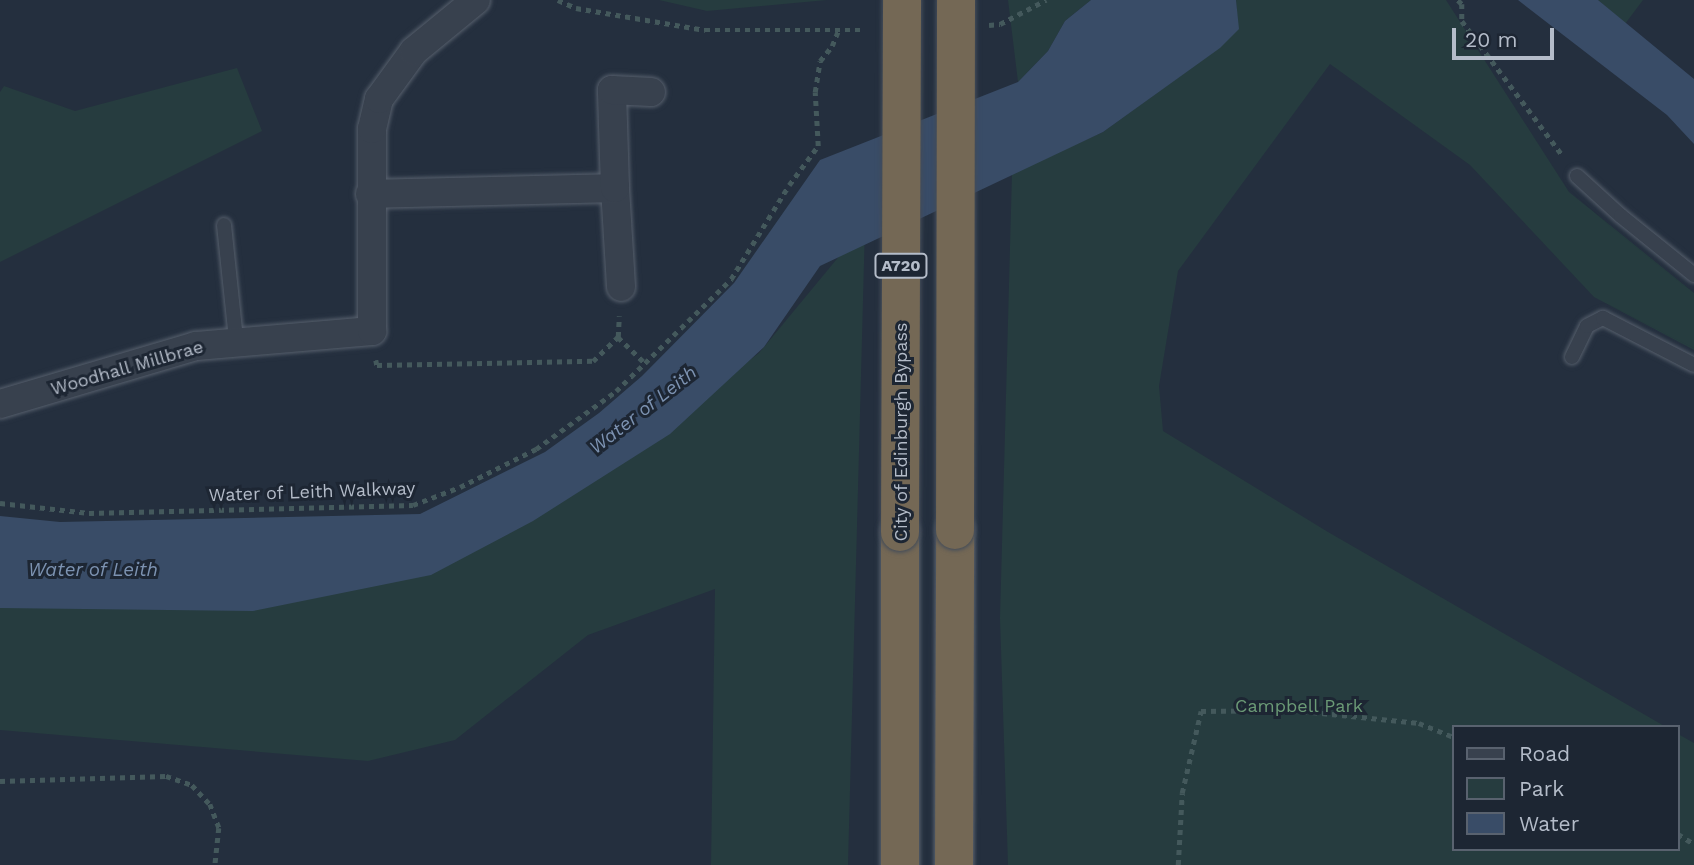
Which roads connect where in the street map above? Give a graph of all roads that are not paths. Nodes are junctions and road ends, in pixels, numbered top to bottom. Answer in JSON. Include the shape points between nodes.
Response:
{"nodes":[{"id":1,"x":476,"y":0,"type":"edge"},
{"id":2,"x":902,"y":0,"type":"edge"},
{"id":3,"x":956,"y":0,"type":"edge"},
{"id":4,"x":651,"y":92,"type":"dead end"},
{"id":5,"x":1577,"y":176,"type":"road end"},
{"id":6,"x":615,"y":188,"type":"junction"},
{"id":7,"x":370,"y":194,"type":"junction"},
{"id":8,"x":224,"y":225,"type":"dead end"},
{"id":9,"x":1694,"y":275,"type":"edge"},
{"id":10,"x":621,"y":288,"type":"road end"},
{"id":11,"x":236,"y":340,"type":"junction"},
{"id":12,"x":1572,"y":357,"type":"dead end"},
{"id":13,"x":1694,"y":365,"type":"edge"},
{"id":14,"x":0,"y":404,"type":"edge"},
{"id":15,"x":900,"y":865,"type":"edge"},
{"id":16,"x":954,"y":865,"type":"edge"}],
"edges":[{"from":1,"to":7,"type":"street","via":[[414,51],[379,99],[372,129]]},
{"from":2,"to":15,"type":"highway","name":"City of Edinburgh Bypass","number":"A720","bridge":true},
{"from":3,"to":16,"type":"highway","number":"A720","bridge":true},
{"from":4,"to":6,"type":"street","via":[[612,90]]},
{"from":5,"to":9,"type":"lane"},
{"from":6,"to":7,"type":"street"},
{"from":6,"to":10,"type":"street"},
{"from":7,"to":11,"type":"street","name":"Woodhall Millbrae","via":[[372,331]]},
{"from":8,"to":11,"type":"lane"},
{"from":11,"to":14,"type":"street","name":"Woodhall Millbrae","via":[[196,346]]},
{"from":12,"to":13,"type":"lane","via":[[1587,326],[1602,317]]}]}
